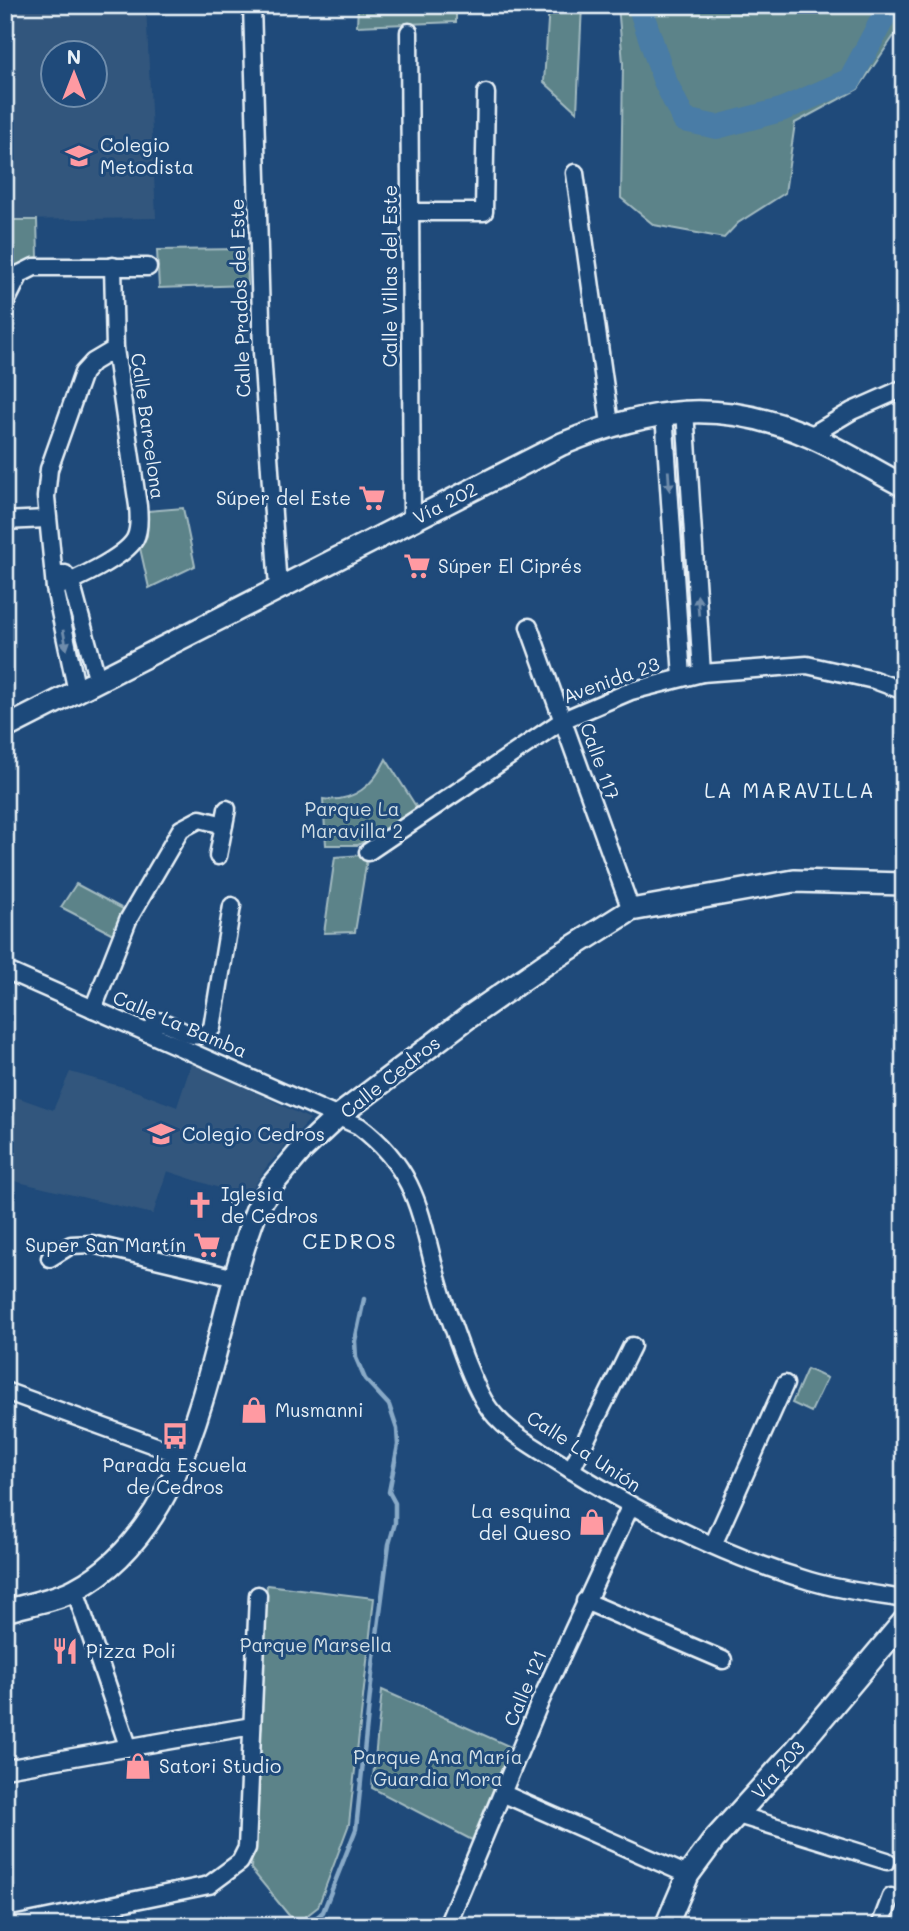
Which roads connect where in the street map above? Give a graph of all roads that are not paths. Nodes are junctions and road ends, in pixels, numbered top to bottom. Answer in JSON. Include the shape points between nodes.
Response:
{"nodes":[{"id":1,"x":252,"y":5,"type":"edge"},
{"id":2,"x":409,"y":32,"type":"dead end"},
{"id":3,"x":486,"y":93,"type":"dead end"},
{"id":4,"x":575,"y":173,"type":"dead end"},
{"id":5,"x":411,"y":212,"type":"junction"},
{"id":6,"x":113,"y":266,"type":"junction"},
{"id":7,"x":148,"y":267,"type":"dead end"},
{"id":8,"x":5,"y":304,"type":"edge"},
{"id":9,"x":115,"y":349,"type":"junction"},
{"id":10,"x":904,"y":388,"type":"edge"},
{"id":11,"x":675,"y":412,"type":"junction"},
{"id":12,"x":610,"y":424,"type":"junction"},
{"id":13,"x":810,"y":436,"type":"junction"},
{"id":14,"x":904,"y":486,"type":"edge"},
{"id":15,"x":47,"y":519,"type":"junction"},
{"id":16,"x":412,"y":520,"type":"junction"},
{"id":17,"x":5,"y":521,"type":"edge"},
{"id":18,"x":54,"y":562,"type":"junction"},
{"id":19,"x":71,"y":582,"type":"junction"},
{"id":20,"x":55,"y":588,"type":"junction"},
{"id":21,"x":278,"y":588,"type":"junction"},
{"id":22,"x":529,"y":627,"type":"dead end"},
{"id":23,"x":702,"y":673,"type":"junction"},
{"id":24,"x":682,"y":677,"type":"junction"},
{"id":25,"x":98,"y":682,"type":"junction"},
{"id":26,"x":904,"y":691,"type":"edge"},
{"id":27,"x":77,"y":692,"type":"junction"},
{"id":28,"x":562,"y":720,"type":"junction"},
{"id":29,"x":5,"y":728,"type":"edge"},
{"id":30,"x":368,"y":852,"type":"dead end"},
{"id":31,"x":218,"y":856,"type":"dead end"},
{"id":32,"x":904,"y":884,"type":"edge"},
{"id":33,"x":232,"y":906,"type":"dead end"},
{"id":34,"x":631,"y":909,"type":"junction"},
{"id":35,"x":5,"y":970,"type":"edge"},
{"id":36,"x":93,"y":1009,"type":"junction"},
{"id":37,"x":148,"y":1033,"type":"junction"},
{"id":38,"x":337,"y":1117,"type":"junction"},
{"id":39,"x":50,"y":1258,"type":"dead end"},
{"id":40,"x":236,"y":1278,"type":"junction"},
{"id":41,"x":632,"y":1346,"type":"dead end"},
{"id":42,"x":785,"y":1384,"type":"dead end"},
{"id":43,"x":5,"y":1391,"type":"edge"},
{"id":44,"x":181,"y":1455,"type":"junction"},
{"id":45,"x":571,"y":1470,"type":"junction"},
{"id":46,"x":629,"y":1507,"type":"junction"},
{"id":47,"x":713,"y":1545,"type":"junction"},
{"id":48,"x":75,"y":1590,"type":"junction"},
{"id":49,"x":258,"y":1595,"type":"dead end"},
{"id":50,"x":904,"y":1599,"type":"edge"},
{"id":51,"x":585,"y":1601,"type":"junction"},
{"id":52,"x":5,"y":1611,"type":"edge"},
{"id":53,"x":904,"y":1622,"type":"edge"},
{"id":54,"x":723,"y":1660,"type":"dead end"},
{"id":55,"x":252,"y":1726,"type":"junction"},
{"id":56,"x":128,"y":1746,"type":"junction"},
{"id":57,"x":5,"y":1769,"type":"edge"},
{"id":58,"x":504,"y":1794,"type":"junction"},
{"id":59,"x":737,"y":1815,"type":"junction"},
{"id":60,"x":887,"y":1861,"type":"dead end"},
{"id":61,"x":688,"y":1875,"type":"junction"},
{"id":62,"x":891,"y":1897,"type":"dead end"},
{"id":63,"x":9,"y":1926,"type":"edge"},
{"id":64,"x":447,"y":1926,"type":"edge"},
{"id":65,"x":666,"y":1926,"type":"edge"},
{"id":66,"x":880,"y":1926,"type":"edge"}],
"edges":[{"from":1,"to":21,"type":"street","name":"Calle Prados del Este","via":[[262,352]]},
{"from":2,"to":5,"type":"street","name":"Calle Villas del Este"},
{"from":3,"to":5,"type":"street","via":[[484,212]]},
{"from":4,"to":12,"type":"street"},
{"from":5,"to":16,"type":"street","name":"Calle Villas del Este"},
{"from":6,"to":7,"type":"street"},
{"from":6,"to":8,"type":"street","via":[[27,269],[14,282]]},
{"from":6,"to":9,"type":"street","name":"Calle Barcelona"},
{"from":9,"to":15,"type":"street","via":[[88,366],[79,380],[49,469]]},
{"from":9,"to":19,"type":"street","name":"Calle Barcelona","via":[[138,531],[128,547]]},
{"from":10,"to":13,"type":"street"},
{"from":11,"to":12,"type":"main road","name":"Vía 202"},
{"from":11,"to":13,"type":"main road","name":"Vía 202","via":[[745,415]]},
{"from":23,"to":11,"type":"street","one_way":true},
{"from":11,"to":24,"type":"street","one_way":true},
{"from":12,"to":16,"type":"main road","name":"Vía 202"},
{"from":13,"to":14,"type":"main road","name":"Vía 202"},
{"from":15,"to":17,"type":"street"},
{"from":15,"to":18,"type":"street"},
{"from":16,"to":21,"type":"main road","name":"Vía 202"},
{"from":18,"to":19,"type":"street"},
{"from":18,"to":20,"type":"street"},
{"from":19,"to":20,"type":"street","name":"Calle Barcelona"},
{"from":19,"to":25,"type":"street"},
{"from":20,"to":27,"type":"street","one_way":true},
{"from":21,"to":25,"type":"main road","name":"Vía 202"},
{"from":22,"to":28,"type":"street","name":"Calle 117"},
{"from":23,"to":24,"type":"street","name":"Avenida 23"},
{"from":23,"to":26,"type":"street","name":"Avenida 23","via":[[807,665]]},
{"from":24,"to":28,"type":"street","name":"Avenida 23","via":[[631,691]]},
{"from":25,"to":27,"type":"main road","name":"Vía 202"},
{"from":27,"to":29,"type":"main road","name":"Vía 202"},
{"from":28,"to":30,"type":"street","name":"Avenida 23"},
{"from":28,"to":34,"type":"street","name":"Calle 117"},
{"from":31,"to":36,"type":"street","via":[[225,817],[200,819],[181,829],[128,920]]},
{"from":32,"to":34,"type":"main road","name":"Calle Cedros","via":[[794,881]]},
{"from":33,"to":37,"type":"street","via":[[212,1028],[188,1035],[157,1021]]},
{"from":34,"to":38,"type":"main road","name":"Calle Cedros","via":[[469,1017]]},
{"from":35,"to":36,"type":"street","name":"Calle La Bamba"},
{"from":36,"to":37,"type":"street","name":"Calle La Bamba"},
{"from":37,"to":38,"type":"street","name":"Calle La Bamba"},
{"from":38,"to":40,"type":"main road","name":"Calle Cedros","via":[[272,1185],[250,1226]]},
{"from":38,"to":45,"type":"street","name":"Calle La Unión","via":[[377,1140],[405,1174],[419,1205],[446,1308],[485,1402],[516,1435]]},
{"from":39,"to":40,"type":"street","via":[[71,1245],[92,1244]]},
{"from":40,"to":44,"type":"main road","name":"Calle Cedros","via":[[210,1376]]},
{"from":41,"to":45,"type":"street"},
{"from":42,"to":47,"type":"street"},
{"from":43,"to":44,"type":"street"},
{"from":44,"to":48,"type":"main road","name":"Calle Cedros","via":[[141,1535],[107,1569]]},
{"from":45,"to":46,"type":"street","name":"Calle La Unión"},
{"from":46,"to":47,"type":"street","name":"Calle La Unión"},
{"from":46,"to":51,"type":"street","name":"Calle 121"},
{"from":47,"to":50,"type":"street","name":"Calle La Unión","via":[[810,1581]]},
{"from":48,"to":52,"type":"main road","name":"Calle Cedros"},
{"from":48,"to":56,"type":"street"},
{"from":49,"to":55,"type":"street"},
{"from":51,"to":54,"type":"street"},
{"from":51,"to":58,"type":"street","name":"Calle 121"},
{"from":53,"to":59,"type":"main road","name":"Vía 203"},
{"from":55,"to":56,"type":"street"},
{"from":55,"to":63,"type":"street","via":[[247,1848],[228,1873],[209,1885]]},
{"from":56,"to":57,"type":"street"},
{"from":58,"to":61,"type":"street"},
{"from":58,"to":64,"type":"street","name":"Calle 121"},
{"from":59,"to":60,"type":"street"},
{"from":59,"to":61,"type":"main road","name":"Vía 203"},
{"from":61,"to":65,"type":"main road","name":"Vía 203"},
{"from":62,"to":66,"type":"street"}]}
